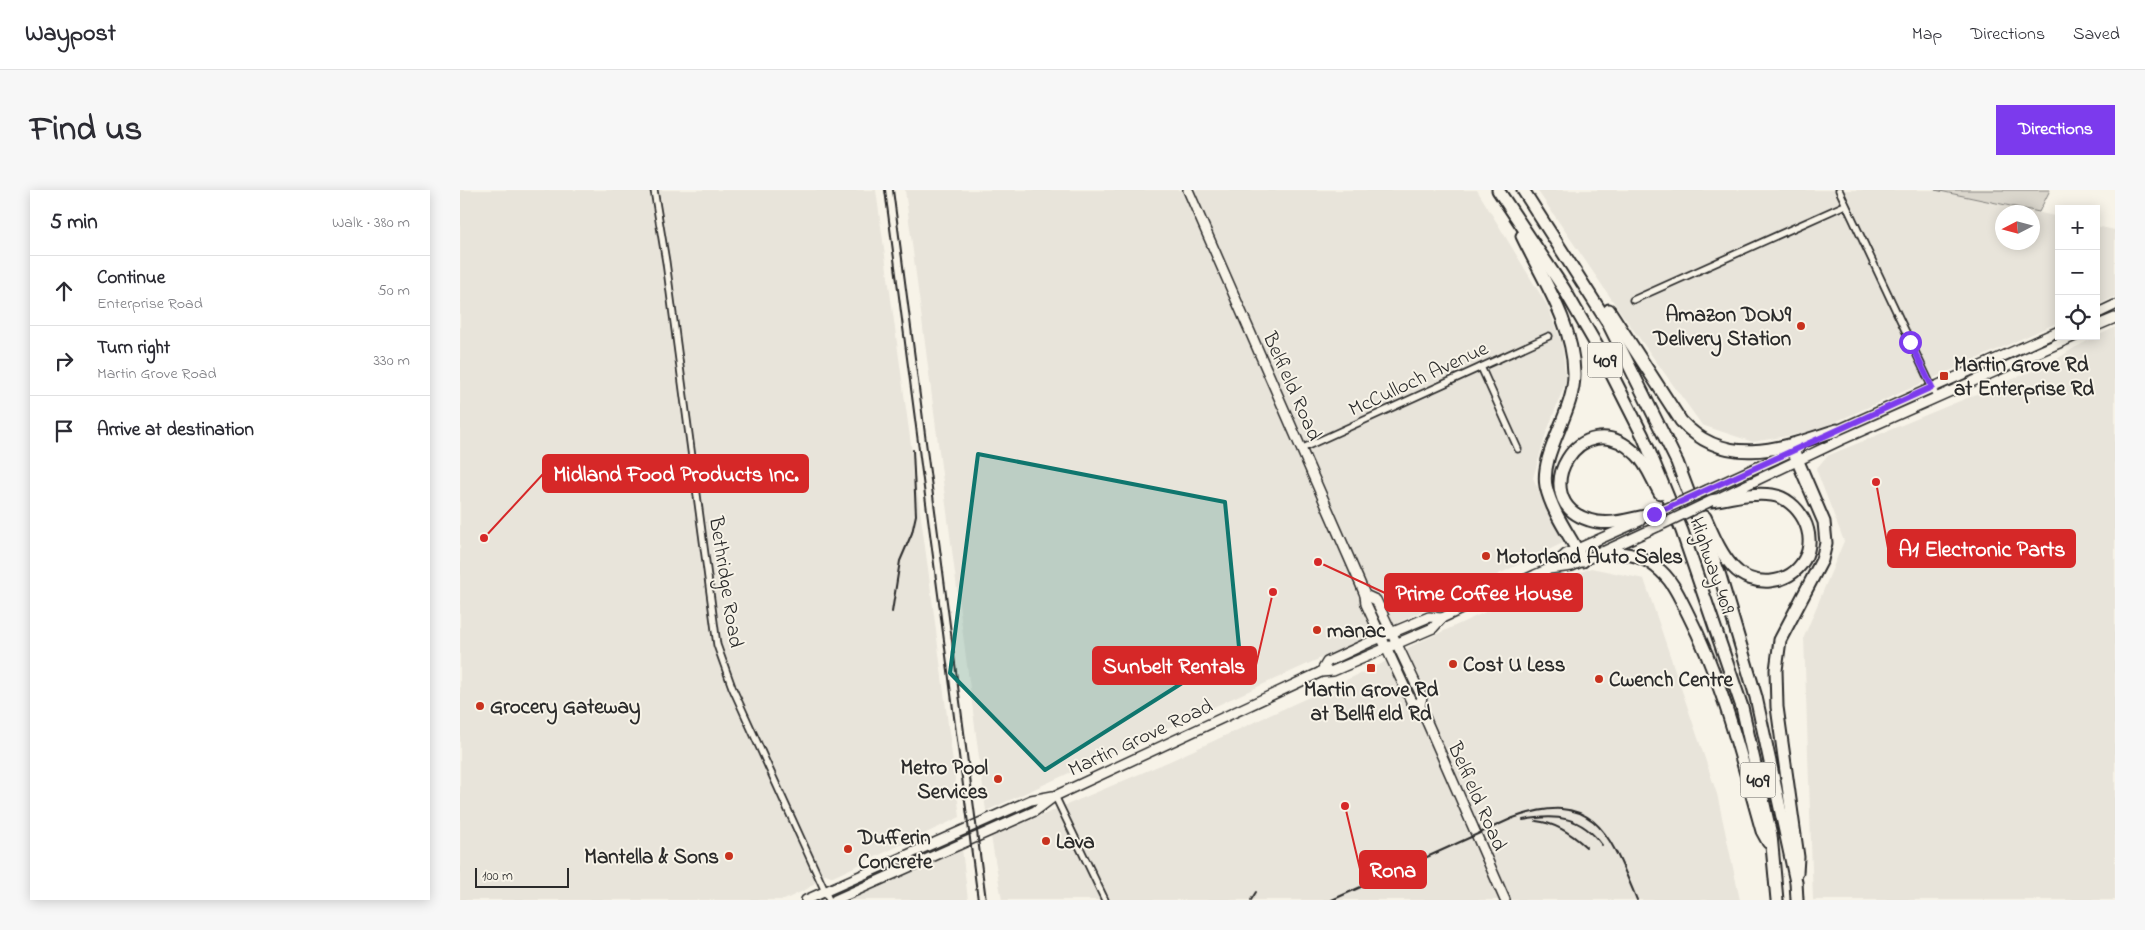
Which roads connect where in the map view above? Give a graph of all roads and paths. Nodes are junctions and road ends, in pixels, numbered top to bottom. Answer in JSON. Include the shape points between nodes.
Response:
{"nodes":[{"id":1,"x":654,"y":190,"type":"edge"},
{"id":2,"x":1188,"y":190,"type":"edge"},
{"id":3,"x":1498,"y":190,"type":"edge"},
{"id":4,"x":1839,"y":190,"type":"edge"},
{"id":5,"x":1525,"y":193,"type":"edge"},
{"id":6,"x":1505,"y":200,"type":"junction"},
{"id":7,"x":1845,"y":205,"type":"junction"},
{"id":8,"x":1633,"y":300,"type":"dead end"},
{"id":9,"x":2115,"y":306,"type":"edge"},
{"id":10,"x":2100,"y":312,"type":"edge"},
{"id":11,"x":2115,"y":318,"type":"edge"},
{"id":12,"x":2100,"y":324,"type":"edge"},
{"id":13,"x":2055,"y":332,"type":"edge"},
{"id":14,"x":1549,"y":336,"type":"dead end"},
{"id":15,"x":2066,"y":340,"type":"edge"},
{"id":16,"x":1481,"y":367,"type":"junction"},
{"id":17,"x":1932,"y":387,"type":"junction"},
{"id":18,"x":1937,"y":398,"type":"junction"},
{"id":19,"x":1837,"y":430,"type":"junction"},
{"id":20,"x":1301,"y":449,"type":"junction"},
{"id":21,"x":1518,"y":449,"type":"dead end"},
{"id":22,"x":1795,"y":455,"type":"junction"},
{"id":23,"x":1678,"y":462,"type":"junction"},
{"id":24,"x":1712,"y":501,"type":"junction"},
{"id":25,"x":1654,"y":514,"type":"junction"},
{"id":26,"x":1682,"y":532,"type":"junction"},
{"id":27,"x":1578,"y":549,"type":"junction"},
{"id":28,"x":1599,"y":553,"type":"junction"},
{"id":29,"x":1583,"y":561,"type":"junction"},
{"id":30,"x":1549,"y":569,"type":"junction"},
{"id":31,"x":1366,"y":595,"type":"junction"},
{"id":32,"x":1442,"y":618,"type":"junction"},
{"id":33,"x":1392,"y":632,"type":"junction"},
{"id":34,"x":1382,"y":637,"type":"junction"},
{"id":35,"x":1398,"y":643,"type":"junction"},
{"id":36,"x":1386,"y":648,"type":"junction"},
{"id":37,"x":1322,"y":672,"type":"junction"},
{"id":38,"x":1420,"y":706,"type":"junction"},
{"id":39,"x":1055,"y":796,"type":"junction"},
{"id":40,"x":1773,"y":852,"type":"junction"},
{"id":41,"x":1796,"y":882,"type":"junction"},
{"id":42,"x":827,"y":896,"type":"edge"},
{"id":43,"x":806,"y":900,"type":"edge"},
{"id":44,"x":834,"y":900,"type":"edge"},
{"id":45,"x":1106,"y":900,"type":"edge"},
{"id":46,"x":1505,"y":900,"type":"edge"},
{"id":47,"x":1776,"y":900,"type":"edge"},
{"id":48,"x":1798,"y":900,"type":"edge"}],
"edges":[{"from":1,"to":42,"type":"street","name":"Bethridge Road","via":[[717,645],[732,687]]},
{"from":2,"to":20,"type":"main road","name":"Belfield Road"},
{"from":3,"to":6,"type":"highway","name":"Highway 409","number":"409"},
{"from":4,"to":7,"type":"street"},
{"from":5,"to":19,"type":"highway","via":[[1585,274],[1664,398],[1693,434],[1723,449],[1748,451],[1789,445]]},
{"from":5,"to":23,"type":"highway","name":"Highway 409","number":"409","via":[[1608,322]]},
{"from":6,"to":26,"type":"highway","name":"Highway 409","number":"409","via":[[1564,289],[1601,353],[1643,436]]},
{"from":6,"to":27,"type":"highway","via":[[1559,309],[1573,354],[1571,403],[1545,475],[1552,505]]},
{"from":7,"to":8,"type":"street"},
{"from":7,"to":17,"type":"street"},
{"from":9,"to":10,"type":"main road"},
{"from":11,"to":12,"type":"main road"},
{"from":13,"to":17,"type":"main road","name":"Martin Grove Road"},
{"from":14,"to":16,"type":"street","name":"McCulloch Avenue"},
{"from":15,"to":18,"type":"main road","name":"Martin Grove Road"},
{"from":16,"to":20,"type":"street","name":"McCulloch Avenue"},
{"from":16,"to":21,"type":"street"},
{"from":17,"to":18,"type":"street"},
{"from":17,"to":19,"type":"main road","name":"Martin Grove Road"},
{"from":18,"to":22,"type":"main road","name":"Martin Grove Road"},
{"from":19,"to":22,"type":"main road","name":"Martin Grove Road"},
{"from":20,"to":31,"type":"main road","name":"Belfield Road"},
{"from":22,"to":24,"type":"main road","name":"Martin Grove Road"},
{"from":22,"to":25,"type":"main road","name":"Martin Grove Road","bridge":true},
{"from":22,"to":41,"type":"highway","via":[[1824,522],[1826,543],[1822,560],[1780,640],[1776,670],[1777,708],[1798,857]]},
{"from":23,"to":24,"type":"highway","via":[[1722,553],[1744,576],[1771,582],[1786,577],[1805,559],[1808,528],[1799,511],[1783,498],[1766,494]]},
{"from":23,"to":41,"type":"highway","name":"Highway 409","number":"409","via":[[1720,576],[1756,697]]},
{"from":24,"to":28,"type":"main road","name":"Martin Grove Road","bridge":true},
{"from":25,"to":26,"type":"highway","via":[[1598,522],[1578,514],[1562,496],[1559,482],[1569,455],[1588,440],[1621,442],[1646,468]]},
{"from":25,"to":27,"type":"main road","name":"Martin Grove Road"},
{"from":26,"to":40,"type":"highway","name":"Highway 409","number":"409","via":[[1742,707]]},
{"from":27,"to":29,"type":"highway"},
{"from":27,"to":30,"type":"main road","name":"Martin Grove Road","via":[[1566,554]]},
{"from":28,"to":29,"type":"main road","name":"Martin Grove Road"},
{"from":28,"to":40,"type":"highway","via":[[1636,555],[1671,581],[1698,632],[1729,712],[1762,831]]},
{"from":29,"to":30,"type":"main road","name":"Martin Grove Road"},
{"from":30,"to":32,"type":"main road","name":"Martin Grove Road"},
{"from":31,"to":33,"type":"main road","name":"Belfield Road","via":[[1376,600]]},
{"from":31,"to":34,"type":"main road","name":"Belfield Road","via":[[1366,604]]},
{"from":32,"to":33,"type":"main road","name":"Martin Grove Road","via":[[1429,617]]},
{"from":32,"to":35,"type":"main road","name":"Martin Grove Road","via":[[1433,628]]},
{"from":33,"to":34,"type":"main road","name":"Martin Grove Road"},
{"from":33,"to":35,"type":"main road","name":"Belfield Road"},
{"from":34,"to":36,"type":"main road","name":"Belfield Road"},
{"from":34,"to":37,"type":"main road","name":"Martin Grove Road","via":[[1327,662]]},
{"from":35,"to":36,"type":"main road","name":"Martin Grove Road"},
{"from":35,"to":38,"type":"main road","name":"Belfield Road","via":[[1422,697]]},
{"from":36,"to":37,"type":"main road","name":"Martin Grove Road","via":[[1333,671]]},
{"from":36,"to":38,"type":"main road","name":"Belfield Road","via":[[1410,701]]},
{"from":37,"to":39,"type":"main road","name":"Martin Grove Road"},
{"from":38,"to":46,"type":"main road","name":"Belfield Road"},
{"from":39,"to":42,"type":"main road","name":"Martin Grove Road","via":[[1031,800]]},
{"from":39,"to":44,"type":"main road","name":"Martin Grove Road","via":[[1035,811]]},
{"from":39,"to":45,"type":"street"},
{"from":40,"to":47,"type":"highway","name":"Highway 409","number":"409"},
{"from":41,"to":48,"type":"highway","name":"Highway 409","number":"409"},
{"from":42,"to":43,"type":"main road","name":"Martin Grove Road"}]}
